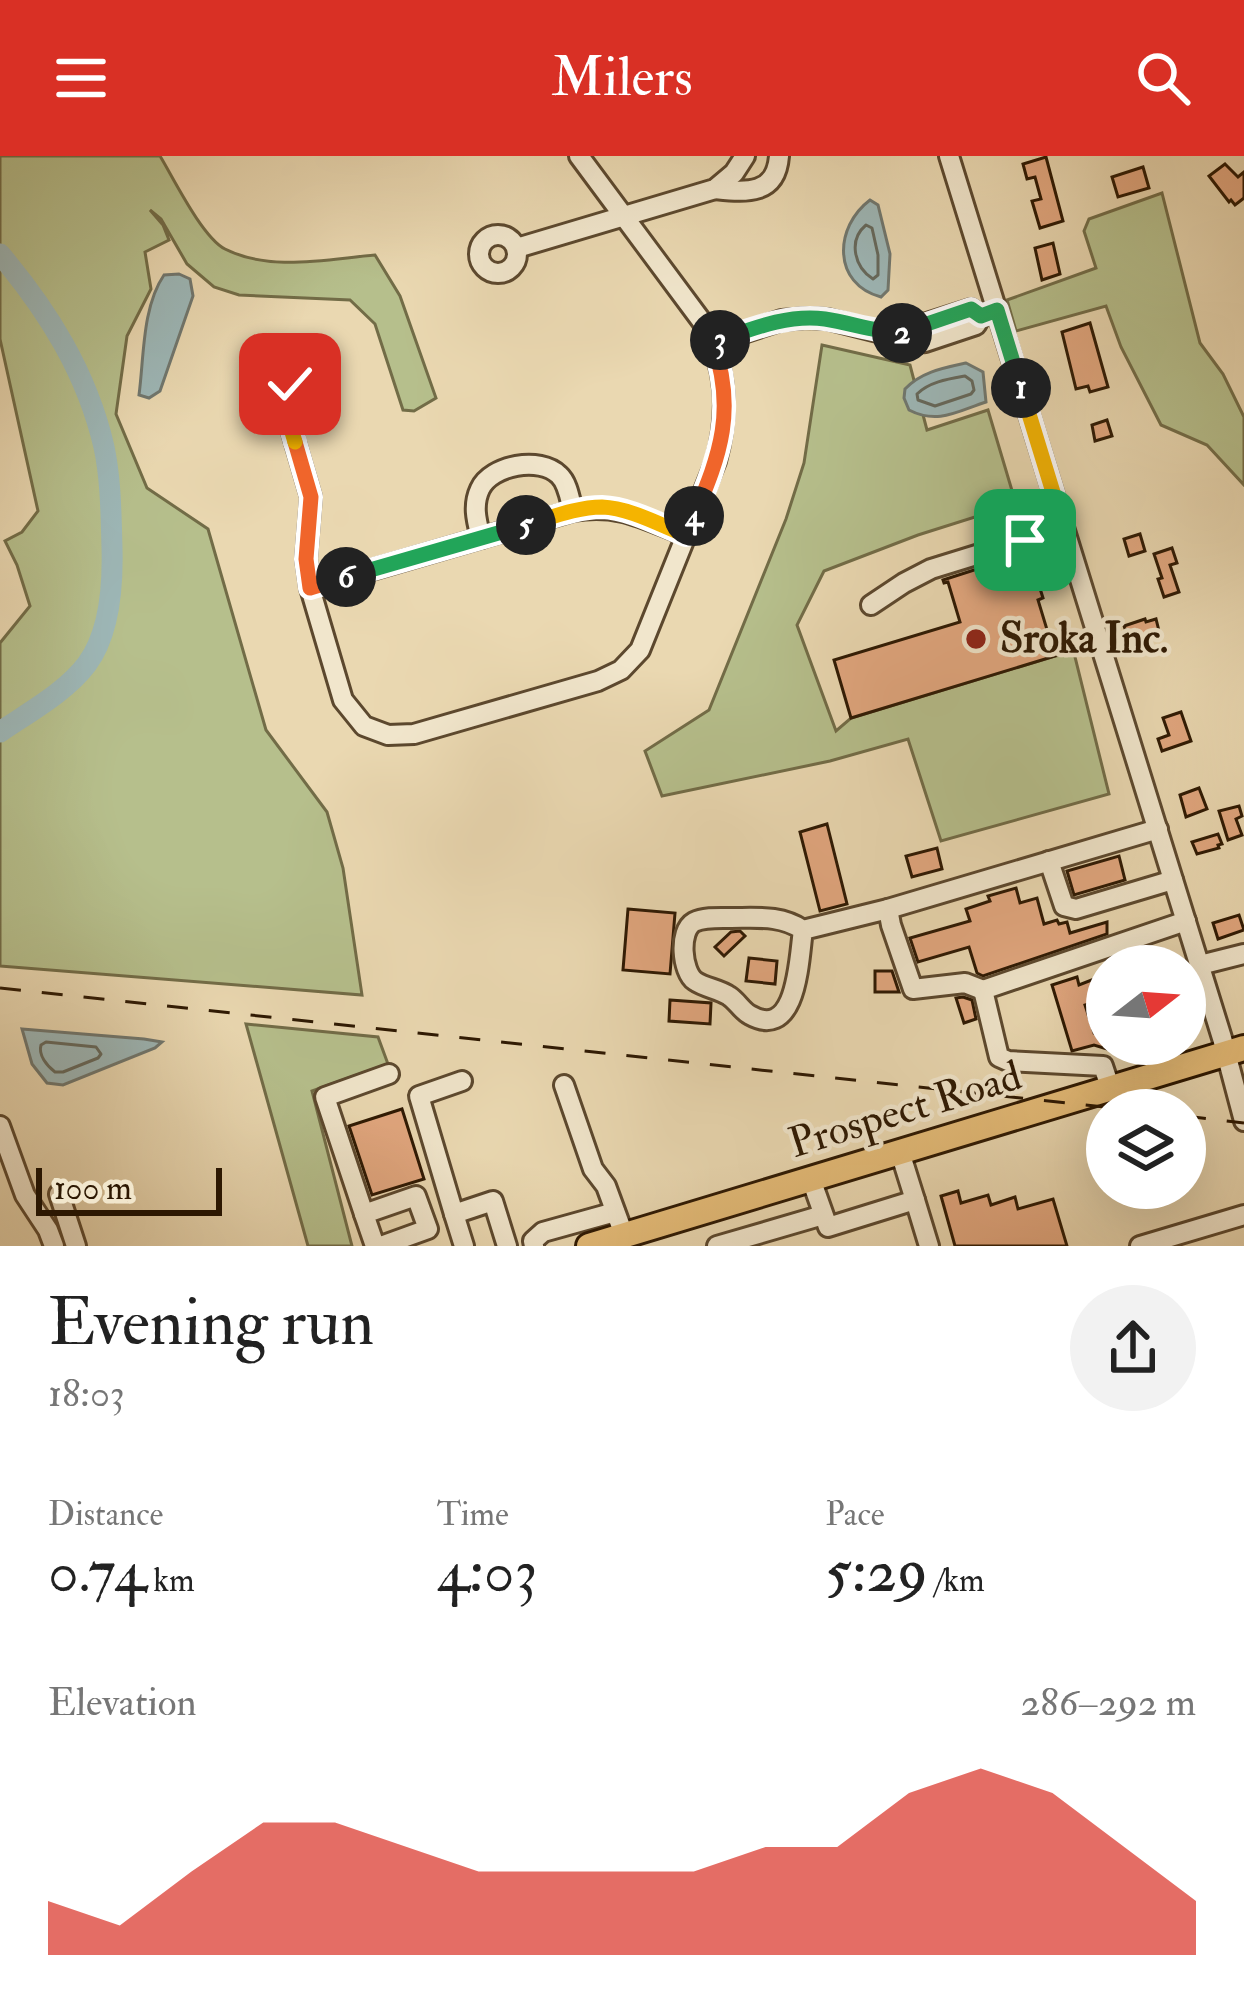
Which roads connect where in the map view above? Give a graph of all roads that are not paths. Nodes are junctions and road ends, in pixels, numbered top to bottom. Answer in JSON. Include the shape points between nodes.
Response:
{"nodes":[{"id":1,"x":579,"y":156,"type":"edge"},
{"id":2,"x":745,"y":156,"type":"edge"},
{"id":3,"x":778,"y":156,"type":"edge"},
{"id":4,"x":949,"y":156,"type":"edge"},
{"id":5,"x":715,"y":189,"type":"junction"},
{"id":6,"x":624,"y":216,"type":"junction"},
{"id":7,"x":517,"y":248,"type":"dead end"},
{"id":8,"x":989,"y":313,"type":"junction"},
{"id":9,"x":713,"y":343,"type":"junction"},
{"id":10,"x":289,"y":422,"type":"dead end"},
{"id":11,"x":573,"y":511,"type":"junction"},
{"id":12,"x":1064,"y":528,"type":"junction"},
{"id":13,"x":686,"y":535,"type":"junction"},
{"id":14,"x":481,"y":538,"type":"junction"},
{"id":15,"x":310,"y":588,"type":"junction"},
{"id":16,"x":871,"y":605,"type":"dead end"},
{"id":17,"x":1158,"y":829,"type":"junction"},
{"id":18,"x":1049,"y":861,"type":"junction"},
{"id":19,"x":1173,"y":880,"type":"junction"},
{"id":20,"x":888,"y":909,"type":"junction"},
{"id":21,"x":1186,"y":921,"type":"junction"},
{"id":22,"x":803,"y":930,"type":"junction"},
{"id":23,"x":1194,"y":945,"type":"edge"},
{"id":24,"x":1244,"y":954,"type":"edge"},
{"id":25,"x":1206,"y":964,"type":"edge"},
{"id":26,"x":1206,"y":980,"type":"edge"},
{"id":27,"x":982,"y":990,"type":"junction"},
{"id":28,"x":1235,"y":1050,"type":"edge"},
{"id":29,"x":389,"y":1074,"type":"dead end"},
{"id":30,"x":461,"y":1081,"type":"dead end"},
{"id":31,"x":564,"y":1085,"type":"dead end"},
{"id":32,"x":1110,"y":1088,"type":"junction"},
{"id":33,"x":1244,"y":1121,"type":"edge"},
{"id":34,"x":0,"y":1126,"type":"edge"},
{"id":35,"x":900,"y":1152,"type":"junction"},
{"id":36,"x":811,"y":1179,"type":"junction"},
{"id":37,"x":59,"y":1194,"type":"dead end"},
{"id":38,"x":914,"y":1200,"type":"junction"},
{"id":39,"x":364,"y":1214,"type":"junction"},
{"id":40,"x":454,"y":1214,"type":"junction"},
{"id":41,"x":1244,"y":1215,"type":"edge"},
{"id":42,"x":833,"y":1219,"type":"junction"},
{"id":43,"x":634,"y":1231,"type":"edge"},
{"id":44,"x":54,"y":1246,"type":"edge"},
{"id":45,"x":76,"y":1246,"type":"edge"},
{"id":46,"x":378,"y":1246,"type":"edge"},
{"id":47,"x":464,"y":1246,"type":"edge"},
{"id":48,"x":507,"y":1246,"type":"edge"},
{"id":49,"x":534,"y":1246,"type":"edge"},
{"id":50,"x":589,"y":1246,"type":"edge"},
{"id":51,"x":717,"y":1246,"type":"edge"},
{"id":52,"x":850,"y":1246,"type":"edge"},
{"id":53,"x":929,"y":1246,"type":"edge"},
{"id":54,"x":1140,"y":1246,"type":"edge"}],
"edges":[{"from":1,"to":6,"type":"street"},
{"from":2,"to":5,"type":"street"},
{"from":3,"to":5,"type":"street","via":[[764,187]]},
{"from":4,"to":8,"type":"street"},
{"from":5,"to":6,"type":"street"},
{"from":6,"to":7,"type":"street"},
{"from":6,"to":9,"type":"street"},
{"from":8,"to":9,"type":"street","via":[[976,326],[925,342],[918,334],[807,318]]},
{"from":8,"to":12,"type":"street"},
{"from":9,"to":13,"type":"street","via":[[724,381],[723,434]]},
{"from":10,"to":15,"type":"street","via":[[311,497]]},
{"from":11,"to":13,"type":"street","via":[[620,509]]},
{"from":11,"to":14,"type":"street"},
{"from":11,"to":14,"type":"street","via":[[554,471],[512,468],[479,490]]},
{"from":12,"to":16,"type":"street","via":[[949,562]]},
{"from":12,"to":17,"type":"street"},
{"from":13,"to":15,"type":"street","via":[[640,650],[613,676],[413,734],[364,726],[344,700]]},
{"from":14,"to":15,"type":"street"},
{"from":17,"to":18,"type":"street"},
{"from":17,"to":19,"type":"street"},
{"from":18,"to":19,"type":"street","via":[[1064,906],[1076,909]]},
{"from":18,"to":20,"type":"street"},
{"from":19,"to":21,"type":"street"},
{"from":20,"to":22,"type":"street"},
{"from":20,"to":27,"type":"street","via":[[914,989],[965,982]]},
{"from":21,"to":23,"type":"street"},
{"from":21,"to":27,"type":"street"},
{"from":22,"to":22,"type":"street","via":[[775,918],[693,922],[687,973],[748,1015],[771,1019],[794,994]]},
{"from":24,"to":25,"type":"street"},
{"from":26,"to":28,"type":"street"},
{"from":27,"to":32,"type":"street","via":[[999,1057],[1103,1066]]},
{"from":28,"to":32,"type":"main road","name":"Prospect Road"},
{"from":28,"to":33,"type":"street"},
{"from":29,"to":39,"type":"street","via":[[325,1097]]},
{"from":30,"to":40,"type":"street","via":[[419,1096]]},
{"from":31,"to":43,"type":"street","via":[[593,1169]]},
{"from":32,"to":35,"type":"main road","name":"Prospect Road"},
{"from":34,"to":44,"type":"street"},
{"from":35,"to":36,"type":"main road","name":"Prospect Road"},
{"from":35,"to":38,"type":"street"},
{"from":36,"to":42,"type":"street"},
{"from":36,"to":43,"type":"main road","name":"Prospect Road"},
{"from":37,"to":45,"type":"street"},
{"from":38,"to":42,"type":"street"},
{"from":38,"to":53,"type":"street"},
{"from":39,"to":46,"type":"street"},
{"from":39,"to":46,"type":"street","via":[[416,1196],[428,1229]]},
{"from":40,"to":47,"type":"street"},
{"from":40,"to":48,"type":"street","via":[[493,1201]]},
{"from":41,"to":54,"type":"street"},
{"from":42,"to":51,"type":"street"},
{"from":42,"to":52,"type":"street"},
{"from":43,"to":49,"type":"street","via":[[543,1232]]},
{"from":43,"to":50,"type":"main road","name":"Prospect Road"}]}
